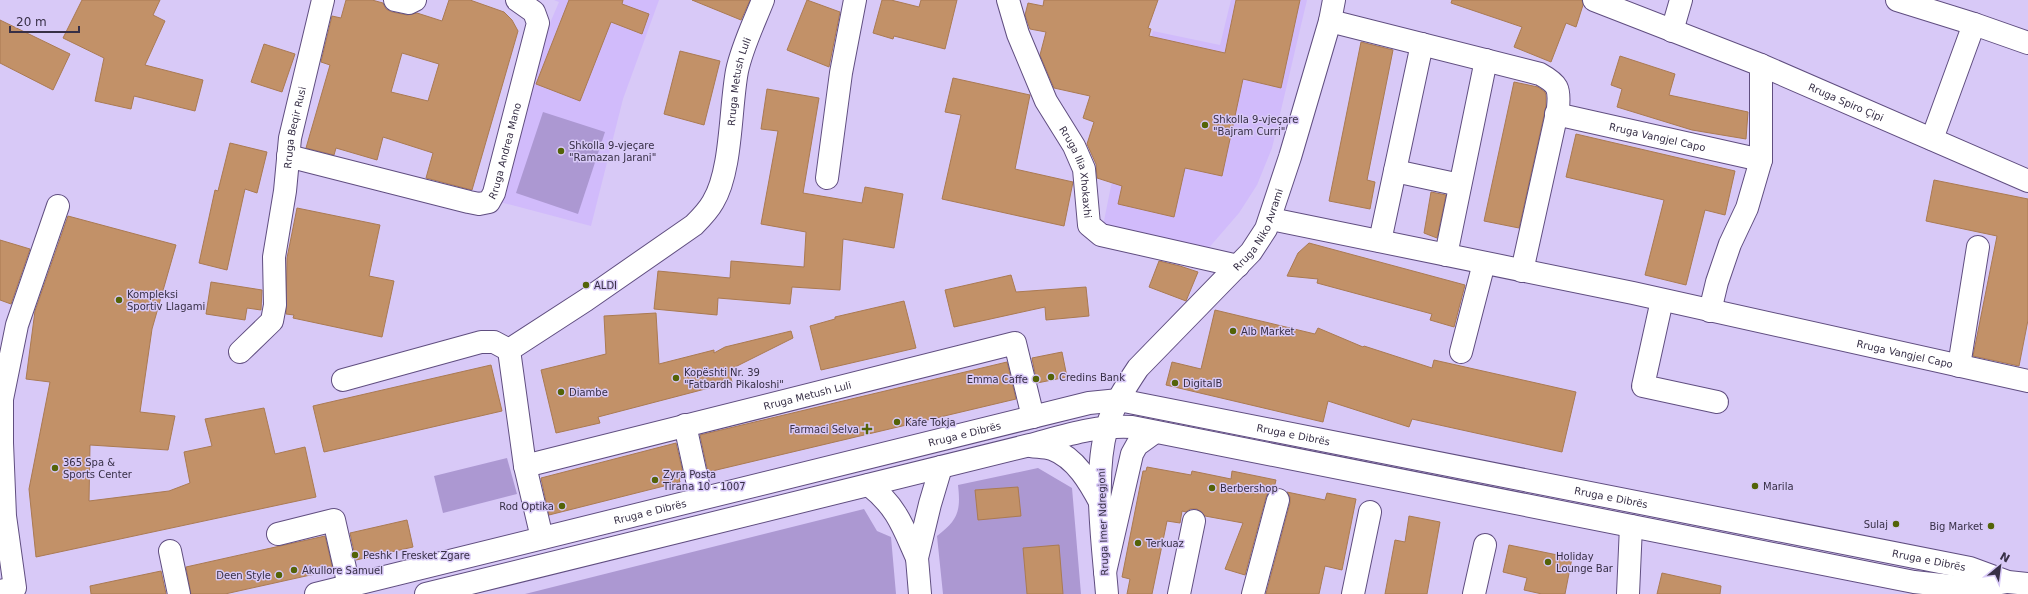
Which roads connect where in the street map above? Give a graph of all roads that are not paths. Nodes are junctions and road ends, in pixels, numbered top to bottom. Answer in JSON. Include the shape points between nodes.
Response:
{"nodes":[{"id":1,"x":323,"y":0,"type":"edge"},
{"id":2,"x":395,"y":0,"type":"edge"},
{"id":3,"x":415,"y":0,"type":"edge"},
{"id":4,"x":517,"y":0,"type":"edge"},
{"id":5,"x":764,"y":0,"type":"edge"},
{"id":6,"x":855,"y":0,"type":"edge"},
{"id":7,"x":1008,"y":0,"type":"edge"},
{"id":8,"x":1334,"y":0,"type":"edge"},
{"id":9,"x":1594,"y":0,"type":"edge"},
{"id":10,"x":1681,"y":0,"type":"edge"},
{"id":11,"x":1897,"y":0,"type":"edge"},
{"id":12,"x":1330,"y":21,"type":"junction"},
{"id":13,"x":1974,"y":24,"type":"junction"},
{"id":14,"x":1672,"y":31,"type":"junction"},
{"id":15,"x":2028,"y":43,"type":"edge"},
{"id":16,"x":1422,"y":44,"type":"junction"},
{"id":17,"x":1486,"y":60,"type":"junction"},
{"id":18,"x":1761,"y":65,"type":"junction"},
{"id":19,"x":1556,"y":114,"type":"junction"},
{"id":20,"x":1932,"y":139,"type":"junction"},
{"id":21,"x":288,"y":156,"type":"junction"},
{"id":22,"x":1761,"y":160,"type":"junction"},
{"id":23,"x":1395,"y":171,"type":"junction"},
{"id":24,"x":827,"y":178,"type":"dead end"},
{"id":25,"x":2028,"y":180,"type":"edge"},
{"id":26,"x":1460,"y":185,"type":"junction"},
{"id":27,"x":58,"y":206,"type":"dead end"},
{"id":28,"x":1271,"y":219,"type":"junction"},
{"id":29,"x":1380,"y":241,"type":"junction"},
{"id":30,"x":1978,"y":247,"type":"dead end"},
{"id":31,"x":1446,"y":255,"type":"junction"},
{"id":32,"x":1484,"y":263,"type":"junction"},
{"id":33,"x":1238,"y":266,"type":"junction"},
{"id":34,"x":1522,"y":271,"type":"junction"},
{"id":35,"x":1662,"y":300,"type":"junction"},
{"id":36,"x":1710,"y":311,"type":"junction"},
{"id":37,"x":509,"y":350,"type":"junction"},
{"id":38,"x":240,"y":352,"type":"dead end"},
{"id":39,"x":1461,"y":352,"type":"dead end"},
{"id":40,"x":1959,"y":366,"type":"junction"},
{"id":41,"x":343,"y":380,"type":"dead end"},
{"id":42,"x":2028,"y":381,"type":"edge"},
{"id":43,"x":1119,"y":400,"type":"junction"},
{"id":44,"x":1717,"y":402,"type":"dead end"},
{"id":45,"x":1033,"y":417,"type":"junction"},
{"id":46,"x":684,"y":425,"type":"junction"},
{"id":47,"x":1107,"y":426,"type":"junction"},
{"id":48,"x":1155,"y":432,"type":"junction"},
{"id":49,"x":1030,"y":445,"type":"junction"},
{"id":50,"x":525,"y":466,"type":"junction"},
{"id":51,"x":941,"y":467,"type":"junction"},
{"id":52,"x":869,"y":485,"type":"junction"},
{"id":53,"x":701,"y":498,"type":"junction"},
{"id":54,"x":1278,"y":500,"type":"dead end"},
{"id":55,"x":1101,"y":504,"type":"junction"},
{"id":56,"x":1370,"y":512,"type":"dead end"},
{"id":57,"x":1194,"y":521,"type":"dead end"},
{"id":58,"x":1631,"y":526,"type":"junction"},
{"id":59,"x":278,"y":534,"type":"dead end"},
{"id":60,"x":542,"y":538,"type":"junction"},
{"id":61,"x":1485,"y":544,"type":"dead end"},
{"id":62,"x":170,"y":551,"type":"dead end"},
{"id":63,"x":917,"y":558,"type":"junction"},
{"id":64,"x":1105,"y":572,"type":"junction"},
{"id":65,"x":2028,"y":574,"type":"edge"},
{"id":66,"x":349,"y":586,"type":"junction"},
{"id":67,"x":2014,"y":587,"type":"edge"},
{"id":68,"x":0,"y":591,"type":"edge"},
{"id":69,"x":179,"y":594,"type":"edge"},
{"id":70,"x":316,"y":594,"type":"edge"},
{"id":71,"x":428,"y":594,"type":"edge"},
{"id":72,"x":920,"y":594,"type":"edge"},
{"id":73,"x":1107,"y":594,"type":"edge"},
{"id":74,"x":1179,"y":594,"type":"edge"},
{"id":75,"x":1254,"y":594,"type":"edge"},
{"id":76,"x":1353,"y":594,"type":"edge"},
{"id":77,"x":1474,"y":594,"type":"edge"},
{"id":78,"x":1628,"y":594,"type":"edge"}],
"edges":[{"from":1,"to":21,"type":"street","name":"Rruga Beqir Rusi"},
{"from":2,"to":3,"type":"street","via":[[409,3]]},
{"from":4,"to":21,"type":"street","name":"Rruga Andrea Mano","via":[[534,12],[538,23],[494,193],[489,202],[469,202]]},
{"from":5,"to":37,"type":"street","name":"Rruga Metush Luli","via":[[737,71],[720,188],[704,215],[694,225]]},
{"from":6,"to":24,"type":"street","via":[[841,73]]},
{"from":7,"to":33,"type":"street","name":"Rruga Ilia Xhokaxhi","via":[[1018,34],[1046,101],[1074,146],[1084,169],[1089,225],[1101,235]]},
{"from":8,"to":12,"type":"street","name":"Rruga Niko Avrami"},
{"from":9,"to":14,"type":"street","name":"Rruga Spiro Çipi"},
{"from":10,"to":14,"type":"street"},
{"from":11,"to":13,"type":"street"},
{"from":12,"to":16,"type":"street"},
{"from":12,"to":28,"type":"street","name":"Rruga Niko Avrami"},
{"from":13,"to":15,"type":"street"},
{"from":13,"to":20,"type":"street"},
{"from":14,"to":18,"type":"street","name":"Rruga Spiro Çipi"},
{"from":16,"to":17,"type":"street"},
{"from":16,"to":23,"type":"street"},
{"from":17,"to":19,"type":"street","via":[[1540,74],[1556,84],[1559,93]]},
{"from":17,"to":26,"type":"street"},
{"from":18,"to":20,"type":"street","name":"Rruga Spiro Çipi"},
{"from":18,"to":22,"type":"street"},
{"from":19,"to":22,"type":"street","name":"Rruga Vangjel Capo"},
{"from":19,"to":34,"type":"street"},
{"from":20,"to":25,"type":"street","name":"Rruga Spiro Çipi"},
{"from":21,"to":38,"type":"street","name":"Rruga Beqir Rusi","via":[[274,258],[275,305],[272,321]]},
{"from":22,"to":36,"type":"street","via":[[1747,208],[1730,244],[1717,282]]},
{"from":23,"to":26,"type":"street"},
{"from":23,"to":29,"type":"street"},
{"from":26,"to":31,"type":"street"},
{"from":27,"to":68,"type":"street","via":[[17,325],[2,399],[4,516],[15,588]]},
{"from":28,"to":29,"type":"street","name":"Rruga Vangjel Capo"},
{"from":28,"to":33,"type":"street","name":"Rruga Niko Avrami","via":[[1260,240]]},
{"from":29,"to":31,"type":"street","name":"Rruga Vangjel Capo"},
{"from":30,"to":40,"type":"street","name":"Rruga Vangjel Capo"},
{"from":31,"to":32,"type":"street","name":"Rruga Vangjel Capo"},
{"from":32,"to":34,"type":"street","name":"Rruga Vangjel Capo"},
{"from":32,"to":39,"type":"street"},
{"from":33,"to":43,"type":"street","name":"Rruga Niko Avrami","via":[[1138,368]]},
{"from":34,"to":35,"type":"street","name":"Rruga Vangjel Capo"},
{"from":35,"to":36,"type":"street","name":"Rruga Vangjel Capo"},
{"from":35,"to":44,"type":"street","via":[[1643,386]]},
{"from":36,"to":40,"type":"street","name":"Rruga Vangjel Capo"},
{"from":37,"to":41,"type":"street","via":[[494,342],[481,342]]},
{"from":37,"to":50,"type":"street"},
{"from":40,"to":42,"type":"street","name":"Rruga Vangjel Capo"},
{"from":43,"to":45,"type":"street","name":"Rruga e Dibrës","via":[[1089,403]]},
{"from":43,"to":47,"type":"street","name":"Rruga Niko Avrami"},
{"from":43,"to":67,"type":"street","name":"Rruga e Dibrës","via":[[1970,568]]},
{"from":45,"to":46,"type":"street","name":"Rruga Metush Luli","via":[[1015,343]]},
{"from":45,"to":53,"type":"street","name":"Rruga e Dibrës"},
{"from":46,"to":50,"type":"street","name":"Rruga Metush Luli"},
{"from":46,"to":53,"type":"street"},
{"from":47,"to":48,"type":"street","name":"Rruga e Dibrës","via":[[1132,427]]},
{"from":47,"to":49,"type":"street","name":"Rruga e Dibrës"},
{"from":47,"to":55,"type":"street","name":"Rruga Imer Ndregjoni","via":[[1100,468]]},
{"from":48,"to":58,"type":"street","name":"Rruga e Dibrës"},
{"from":48,"to":64,"type":"street","via":[[1137,446],[1132,454]]},
{"from":49,"to":51,"type":"street","name":"Rruga e Dibrës"},
{"from":49,"to":55,"type":"street","via":[[1052,449],[1062,454],[1088,480]]},
{"from":50,"to":60,"type":"street"},
{"from":51,"to":52,"type":"street","name":"Rruga e Dibrës"},
{"from":51,"to":63,"type":"street"},
{"from":52,"to":63,"type":"street","via":[[895,510]]},
{"from":52,"to":71,"type":"street","name":"Rruga e Dibrës"},
{"from":53,"to":60,"type":"street","name":"Rruga e Dibrës"},
{"from":54,"to":75,"type":"street"},
{"from":55,"to":64,"type":"street","name":"Rruga Imer Ndregjoni"},
{"from":56,"to":76,"type":"street"},
{"from":57,"to":74,"type":"street"},
{"from":58,"to":67,"type":"street","name":"Rruga e Dibrës","via":[[1914,582],[1969,588]]},
{"from":58,"to":78,"type":"street"},
{"from":59,"to":66,"type":"street","via":[[334,520]]},
{"from":60,"to":66,"type":"street","name":"Rruga e Dibrës"},
{"from":61,"to":77,"type":"street"},
{"from":62,"to":69,"type":"street"},
{"from":63,"to":72,"type":"street"},
{"from":64,"to":73,"type":"street","name":"Rruga Imer Ndregjoni"},
{"from":65,"to":67,"type":"street"},
{"from":66,"to":70,"type":"street","name":"Rruga e Dibrës"}]}
